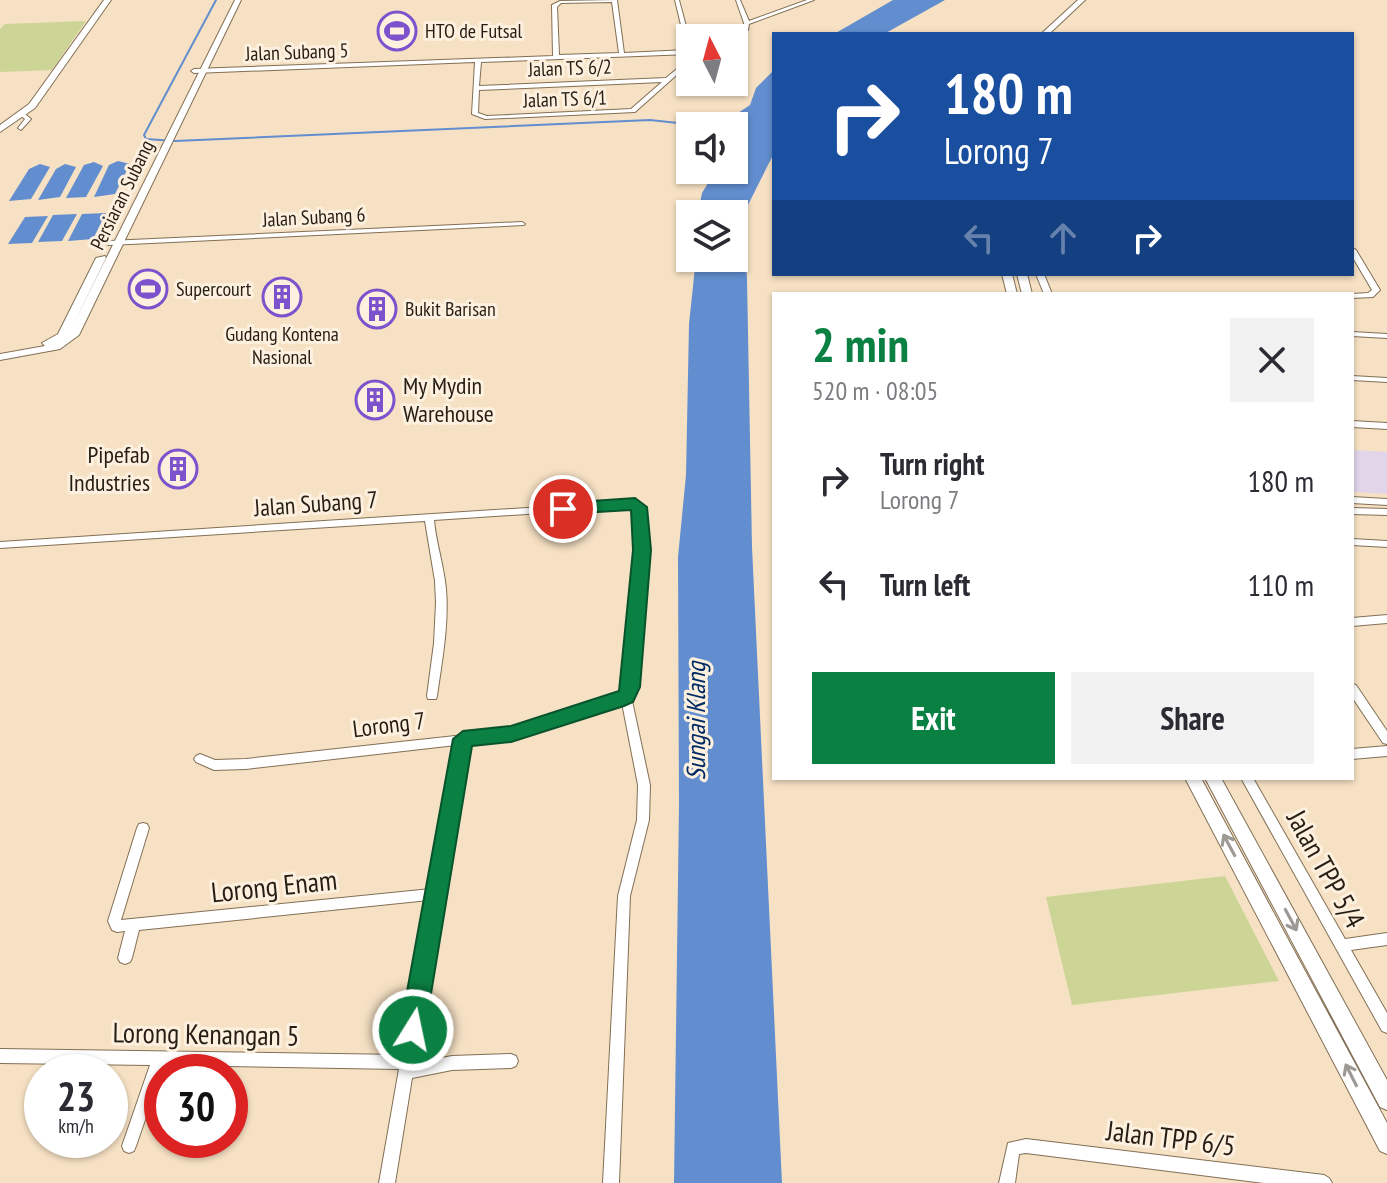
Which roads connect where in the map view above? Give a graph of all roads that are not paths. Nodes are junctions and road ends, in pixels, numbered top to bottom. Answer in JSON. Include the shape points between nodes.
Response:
{"nodes":[{"id":1,"x":108,"y":0,"type":"edge"},
{"id":2,"x":230,"y":0,"type":"edge"},
{"id":3,"x":238,"y":0,"type":"edge"},
{"id":4,"x":614,"y":0,"type":"edge"},
{"id":5,"x":677,"y":0,"type":"edge"},
{"id":6,"x":738,"y":0,"type":"edge"},
{"id":7,"x":812,"y":0,"type":"edge"},
{"id":8,"x":1071,"y":0,"type":"edge"},
{"id":9,"x":1082,"y":0,"type":"edge"},
{"id":10,"x":799,"y":2,"type":"edge"},
{"id":11,"x":747,"y":23,"type":"joint"},
{"id":12,"x":683,"y":24,"type":"edge"},
{"id":13,"x":1037,"y":32,"type":"edge"},
{"id":14,"x":1047,"y":32,"type":"edge"},
{"id":15,"x":676,"y":53,"type":"edge"},
{"id":16,"x":622,"y":55,"type":"junction"},
{"id":17,"x":556,"y":58,"type":"junction"},
{"id":18,"x":478,"y":61,"type":"junction"},
{"id":19,"x":198,"y":71,"type":"junction"},
{"id":20,"x":676,"y":72,"type":"edge"},
{"id":21,"x":666,"y":80,"type":"junction"},
{"id":22,"x":476,"y":88,"type":"junction"},
{"id":23,"x":23,"y":115,"type":"junction"},
{"id":24,"x":21,"y":128,"type":"dead end"},
{"id":25,"x":0,"y":129,"type":"edge"},
{"id":26,"x":522,"y":224,"type":"dead end"},
{"id":27,"x":114,"y":243,"type":"junction"},
{"id":28,"x":1355,"y":259,"type":"edge"},
{"id":29,"x":1354,"y":296,"type":"edge"},
{"id":30,"x":1354,"y":334,"type":"edge"},
{"id":31,"x":1387,"y":336,"type":"edge"},
{"id":32,"x":0,"y":350,"type":"edge"},
{"id":33,"x":0,"y":357,"type":"edge"},
{"id":34,"x":1354,"y":378,"type":"edge"},
{"id":35,"x":1387,"y":380,"type":"edge"},
{"id":36,"x":1354,"y":424,"type":"edge"},
{"id":37,"x":1387,"y":426,"type":"edge"},
{"id":38,"x":1354,"y":500,"type":"edge"},
{"id":39,"x":1387,"y":502,"type":"edge"},
{"id":40,"x":1354,"y":511,"type":"edge"},
{"id":41,"x":1387,"y":512,"type":"edge"},
{"id":42,"x":429,"y":517,"type":"junction"},
{"id":43,"x":1354,"y":542,"type":"edge"},
{"id":44,"x":1387,"y":544,"type":"edge"},
{"id":45,"x":0,"y":545,"type":"edge"},
{"id":46,"x":1387,"y":619,"type":"edge"},
{"id":47,"x":1354,"y":622,"type":"edge"},
{"id":48,"x":1354,"y":691,"type":"edge"},
{"id":49,"x":432,"y":696,"type":"dead end"},
{"id":50,"x":626,"y":696,"type":"junction"},
{"id":51,"x":463,"y":739,"type":"junction"},
{"id":52,"x":1387,"y":740,"type":"edge"},
{"id":53,"x":1387,"y":751,"type":"edge"},
{"id":54,"x":1354,"y":754,"type":"edge"},
{"id":55,"x":200,"y":759,"type":"dead end"},
{"id":56,"x":1194,"y":780,"type":"edge"},
{"id":57,"x":1214,"y":780,"type":"edge"},
{"id":58,"x":1248,"y":780,"type":"edge"},
{"id":59,"x":143,"y":828,"type":"dead end"},
{"id":60,"x":437,"y":894,"type":"junction"},
{"id":61,"x":133,"y":926,"type":"junction"},
{"id":62,"x":1387,"y":939,"type":"edge"},
{"id":63,"x":1341,"y":945,"type":"junction"},
{"id":64,"x":125,"y":958,"type":"dead end"},
{"id":65,"x":1387,"y":1026,"type":"edge"},
{"id":66,"x":2,"y":1056,"type":"edge"},
{"id":67,"x":144,"y":1059,"type":"edge"},
{"id":68,"x":511,"y":1061,"type":"dead end"},
{"id":69,"x":248,"y":1062,"type":"edge"},
{"id":70,"x":406,"y":1067,"type":"junction"},
{"id":71,"x":1387,"y":1100,"type":"edge"},
{"id":72,"x":144,"y":1102,"type":"edge"},
{"id":73,"x":1387,"y":1144,"type":"edge"},
{"id":74,"x":129,"y":1146,"type":"dead end"},
{"id":75,"x":387,"y":1183,"type":"edge"},
{"id":76,"x":611,"y":1183,"type":"edge"},
{"id":77,"x":1007,"y":1183,"type":"edge"},
{"id":78,"x":1324,"y":1183,"type":"edge"}],
"edges":[{"from":1,"to":23,"type":"street"},
{"from":2,"to":19,"type":"street","name":"Persiaran Subang"},
{"from":3,"to":19,"type":"street","name":"Persiaran Subang"},
{"from":4,"to":16,"type":"street"},
{"from":4,"to":17,"type":"street","via":[[554,6]]},
{"from":5,"to":12,"type":"street"},
{"from":6,"to":11,"type":"street"},
{"from":7,"to":10,"type":"street"},
{"from":8,"to":13,"type":"street"},
{"from":9,"to":14,"type":"street"},
{"from":10,"to":11,"type":"street"},
{"from":15,"to":16,"type":"street","name":"Jalan Subang 5"},
{"from":16,"to":17,"type":"street","name":"Jalan Subang 5"},
{"from":17,"to":18,"type":"street","name":"Jalan Subang 5"},
{"from":18,"to":19,"type":"street","name":"Jalan Subang 5"},
{"from":18,"to":22,"type":"street","name":"Jalan TS 6/1"},
{"from":19,"to":27,"type":"street","name":"Persiaran Subang"},
{"from":20,"to":21,"type":"street","name":"Jalan TS 6/1"},
{"from":21,"to":22,"type":"street","name":"Jalan TS 6/2"},
{"from":21,"to":22,"type":"street","name":"Jalan TS 6/1","via":[[633,111],[487,118],[475,114]]},
{"from":23,"to":24,"type":"street","via":[[28,119]]},
{"from":23,"to":25,"type":"street"},
{"from":26,"to":27,"type":"street","name":"Jalan Subang 6"},
{"from":27,"to":32,"type":"street","name":"Persiaran Subang","via":[[58,339]]},
{"from":27,"to":33,"type":"street","name":"Persiaran Subang","via":[[68,342]]},
{"from":28,"to":29,"type":"street","via":[[1376,290]]},
{"from":30,"to":31,"type":"street"},
{"from":34,"to":35,"type":"street"},
{"from":36,"to":37,"type":"street"},
{"from":38,"to":39,"type":"street"},
{"from":40,"to":41,"type":"street"},
{"from":42,"to":45,"type":"street","name":"Jalan Subang 7"},
{"from":42,"to":49,"type":"street","via":[[441,597]]},
{"from":42,"to":50,"type":"street","name":"Jalan Subang 7","via":[[635,504],[641,513],[642,550],[637,636]]},
{"from":43,"to":44,"type":"street"},
{"from":46,"to":47,"type":"street"},
{"from":48,"to":52,"type":"street"},
{"from":50,"to":51,"type":"street","name":"Lorong 7","via":[[528,730]]},
{"from":50,"to":76,"type":"street","via":[[644,785],[643,820],[624,896]]},
{"from":51,"to":55,"type":"street","name":"Lorong 7","via":[[246,764],[214,765]]},
{"from":51,"to":60,"type":"street"},
{"from":53,"to":54,"type":"street"},
{"from":73,"to":56,"type":"street","one_way":true},
{"from":57,"to":71,"type":"street","one_way":true},
{"from":58,"to":63,"type":"street","name":"Jalan TPP 5/4"},
{"from":59,"to":61,"type":"street","name":"Lorong Enam","via":[[114,921],[117,926]]},
{"from":60,"to":61,"type":"street","name":"Lorong Enam"},
{"from":60,"to":70,"type":"street"},
{"from":61,"to":64,"type":"street"},
{"from":62,"to":63,"type":"street"},
{"from":63,"to":65,"type":"street","name":"Jalan TPP 5/4"},
{"from":66,"to":67,"type":"street","name":"Lorong Kenangan 5"},
{"from":68,"to":70,"type":"street","name":"Lorong Kenangan 5"},
{"from":69,"to":70,"type":"street","name":"Lorong Kenangan 5"},
{"from":70,"to":75,"type":"street"},
{"from":72,"to":74,"type":"street"},
{"from":77,"to":78,"type":"street","name":"Jalan TPP 6/5","via":[[1013,1148],[1026,1146]]}]}
